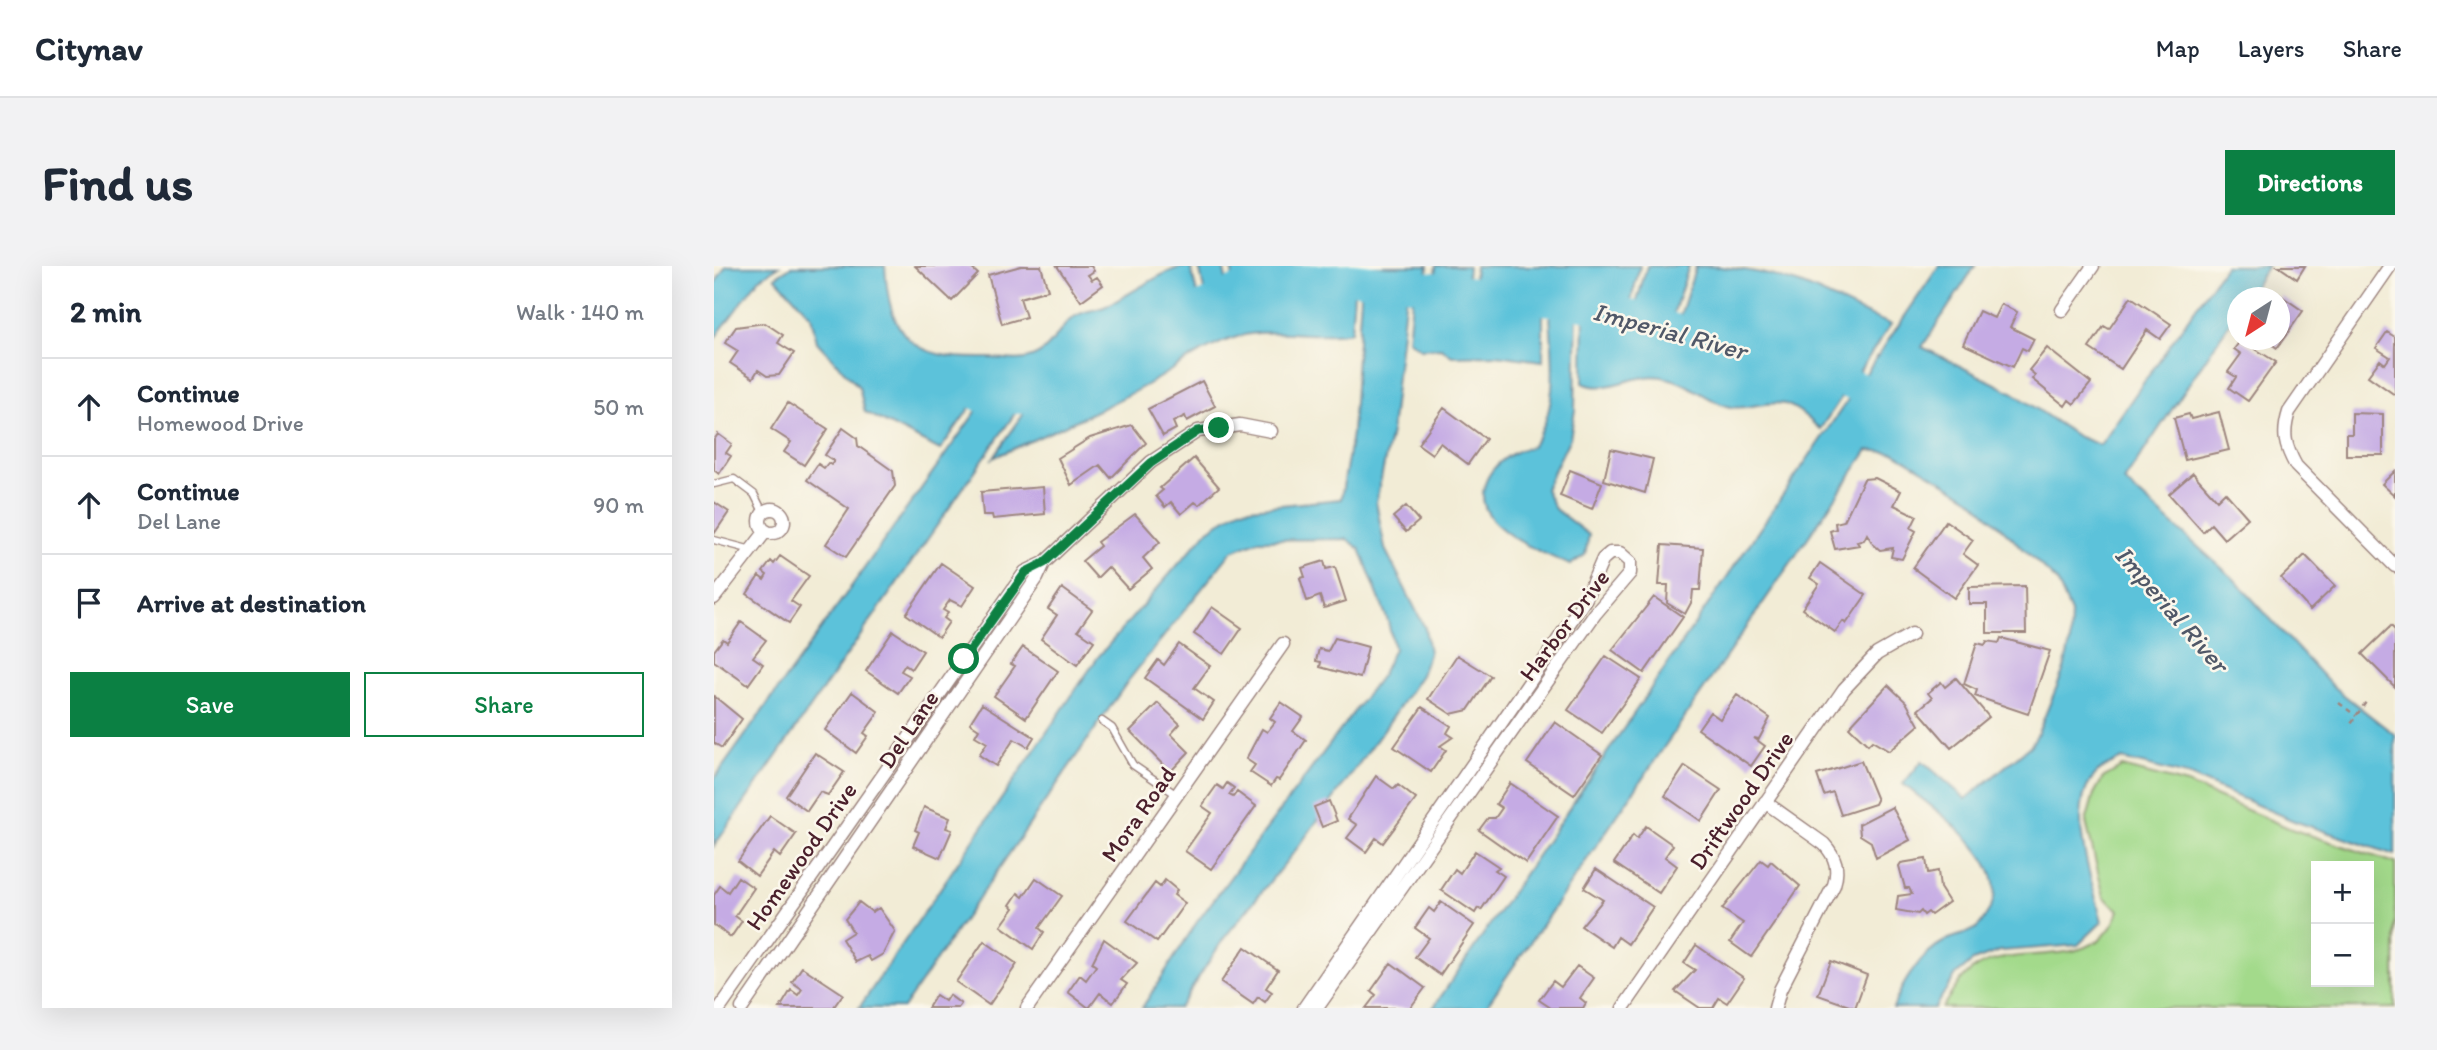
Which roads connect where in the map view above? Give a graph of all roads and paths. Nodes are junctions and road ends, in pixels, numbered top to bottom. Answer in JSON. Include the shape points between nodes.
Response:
{"nodes":[{"id":1,"x":2092,"y":266,"type":"edge"},
{"id":2,"x":2390,"y":266,"type":"edge"},
{"id":3,"x":2062,"y":310,"type":"dead end"},
{"id":4,"x":1271,"y":431,"type":"dead end"},
{"id":5,"x":714,"y":484,"type":"edge"},
{"id":6,"x":763,"y":512,"type":"junction"},
{"id":7,"x":766,"y":531,"type":"junction"},
{"id":8,"x":714,"y":540,"type":"edge"},
{"id":9,"x":751,"y":550,"type":"junction"},
{"id":10,"x":1044,"y":563,"type":"junction"},
{"id":11,"x":2395,"y":566,"type":"edge"},
{"id":12,"x":714,"y":598,"type":"edge"},
{"id":13,"x":1912,"y":634,"type":"dead end"},
{"id":14,"x":1283,"y":644,"type":"dead end"},
{"id":15,"x":2366,"y":702,"type":"dead end"},
{"id":16,"x":2340,"y":703,"type":"dead end"},
{"id":17,"x":2356,"y":716,"type":"junction"},
{"id":18,"x":1102,"y":721,"type":"dead end"},
{"id":19,"x":2351,"y":723,"type":"dead end"},
{"id":20,"x":1177,"y":795,"type":"junction"},
{"id":21,"x":1765,"y":802,"type":"junction"},
{"id":22,"x":720,"y":1008,"type":"edge"},
{"id":23,"x":742,"y":1008,"type":"edge"},
{"id":24,"x":1027,"y":1008,"type":"edge"},
{"id":25,"x":1304,"y":1008,"type":"edge"},
{"id":26,"x":1317,"y":1008,"type":"edge"},
{"id":27,"x":1623,"y":1008,"type":"edge"},
{"id":28,"x":1775,"y":1008,"type":"edge"}],
"edges":[{"from":1,"to":3,"type":"street"},
{"from":2,"to":11,"type":"street","via":[[2289,412],[2283,430],[2296,466]]},
{"from":4,"to":10,"type":"street","name":"Del Lane","via":[[1240,425],[1198,431],[1151,463]]},
{"from":5,"to":6,"type":"lane","via":[[734,479],[746,486]]},
{"from":6,"to":7,"type":"street","via":[[760,522]]},
{"from":6,"to":7,"type":"street","via":[[774,508],[784,520],[778,531]]},
{"from":7,"to":9,"type":"street"},
{"from":8,"to":9,"type":"lane"},
{"from":9,"to":12,"type":"street"},
{"from":10,"to":22,"type":"street","name":"Homewood Drive","via":[[1026,572]]},
{"from":10,"to":23,"type":"street","name":"Del Lane"},
{"from":13,"to":21,"type":"street","name":"Driftwood Drive","via":[[1862,667]]},
{"from":14,"to":20,"type":"street","name":"Mora Road"},
{"from":15,"to":17,"type":"path"},
{"from":16,"to":17,"type":"path"},
{"from":17,"to":19,"type":"path"},
{"from":18,"to":20,"type":"lane","via":[[1112,728],[1133,765]]},
{"from":20,"to":24,"type":"street","name":"Mora Road"},
{"from":21,"to":27,"type":"street","name":"Driftwood Drive"},
{"from":21,"to":28,"type":"street","via":[[1824,844],[1837,870],[1834,886]]},
{"from":25,"to":26,"type":"street","name":"Harbor Drive","via":[[1586,598],[1602,559],[1620,553],[1630,562],[1630,573],[1595,614]]}]}
